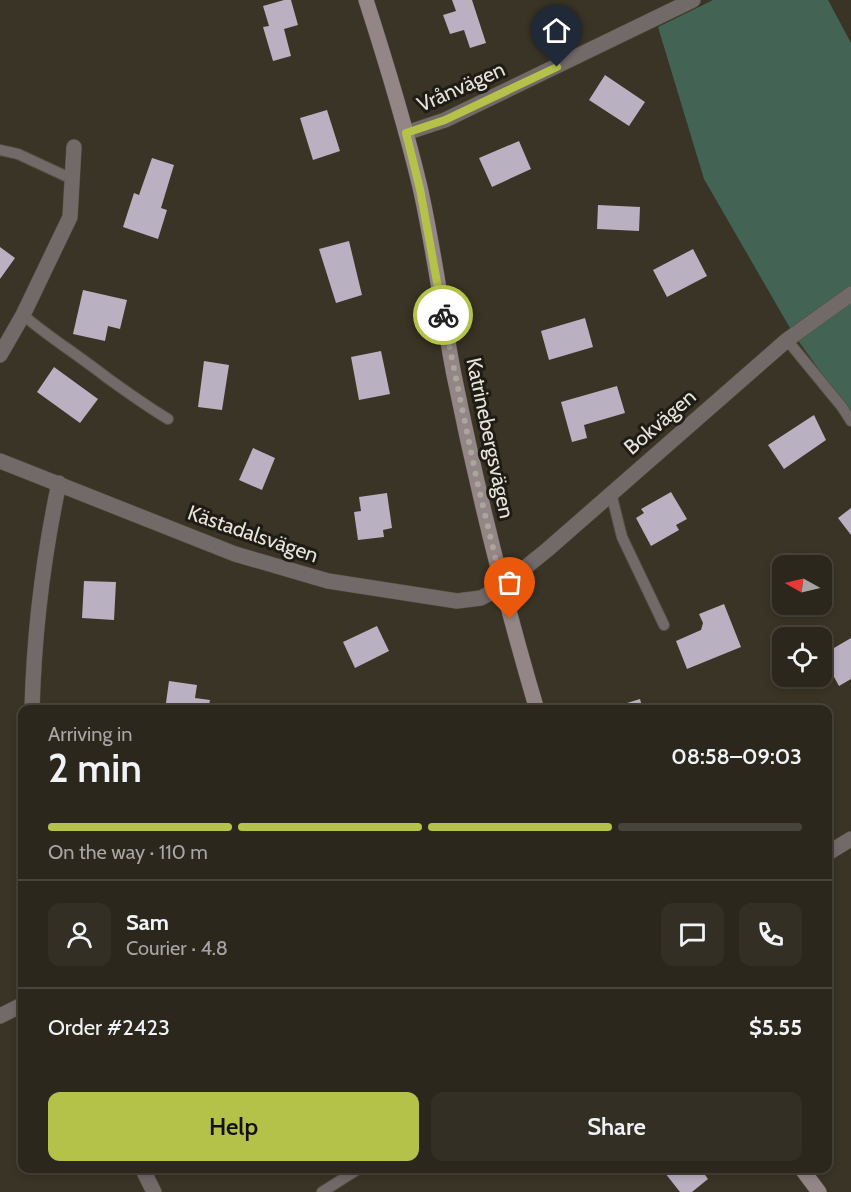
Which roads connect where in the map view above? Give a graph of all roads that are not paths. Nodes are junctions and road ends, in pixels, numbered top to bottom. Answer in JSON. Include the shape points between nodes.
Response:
{"nodes":[{"id":1,"x":366,"y":0,"type":"edge"},
{"id":2,"x":693,"y":0,"type":"edge"},
{"id":3,"x":406,"y":133,"type":"junction"},
{"id":4,"x":74,"y":147,"type":"dead end"},
{"id":5,"x":0,"y":150,"type":"edge"},
{"id":6,"x":72,"y":179,"type":"junction"},
{"id":7,"x":851,"y":294,"type":"edge"},
{"id":8,"x":23,"y":315,"type":"junction"},
{"id":9,"x":787,"y":340,"type":"junction"},
{"id":10,"x":0,"y":355,"type":"edge"},
{"id":11,"x":168,"y":419,"type":"dead end"},
{"id":12,"x":851,"y":422,"type":"edge"},
{"id":13,"x":0,"y":461,"type":"edge"},
{"id":14,"x":58,"y":483,"type":"junction"},
{"id":15,"x":612,"y":493,"type":"junction"},
{"id":16,"x":501,"y":587,"type":"junction"},
{"id":17,"x":664,"y":625,"type":"dead end"},
{"id":18,"x":32,"y":705,"type":"edge"},
{"id":19,"x":536,"y":705,"type":"edge"},
{"id":20,"x":851,"y":839,"type":"edge"},
{"id":21,"x":832,"y":851,"type":"edge"},
{"id":22,"x":18,"y":1007,"type":"edge"},
{"id":23,"x":0,"y":1017,"type":"edge"},
{"id":24,"x":144,"y":1173,"type":"edge"},
{"id":25,"x":352,"y":1173,"type":"edge"},
{"id":26,"x":805,"y":1173,"type":"edge"},
{"id":27,"x":154,"y":1192,"type":"edge"},
{"id":28,"x":322,"y":1192,"type":"edge"},
{"id":29,"x":819,"y":1192,"type":"edge"}],
"edges":[{"from":1,"to":3,"type":"street","name":"Katrinebergsvägen"},
{"from":2,"to":3,"type":"street","name":"Vrånvägen","via":[[445,120]]},
{"from":3,"to":16,"type":"street","name":"Katrinebergsvägen"},
{"from":4,"to":6,"type":"street"},
{"from":5,"to":6,"type":"lane","via":[[18,154]]},
{"from":6,"to":8,"type":"street","via":[[70,216]]},
{"from":7,"to":9,"type":"street","name":"Bokvägen"},
{"from":8,"to":10,"type":"street"},
{"from":8,"to":11,"type":"lane","via":[[130,398]]},
{"from":9,"to":12,"type":"lane"},
{"from":9,"to":15,"type":"street","name":"Bokvägen"},
{"from":13,"to":14,"type":"street","name":"Kästadalsvägen"},
{"from":14,"to":16,"type":"street","name":"Kästadalsvägen","via":[[235,554],[328,581],[457,601],[481,598]]},
{"from":14,"to":18,"type":"street","via":[[43,566]]},
{"from":15,"to":16,"type":"street","name":"Bokvägen"},
{"from":15,"to":17,"type":"lane","via":[[622,537]]},
{"from":16,"to":19,"type":"street","name":"Katrinebergsvägen"},
{"from":20,"to":21,"type":"street"},
{"from":22,"to":23,"type":"street"},
{"from":24,"to":27,"type":"street"},
{"from":25,"to":28,"type":"lane"},
{"from":26,"to":29,"type":"street"}]}
